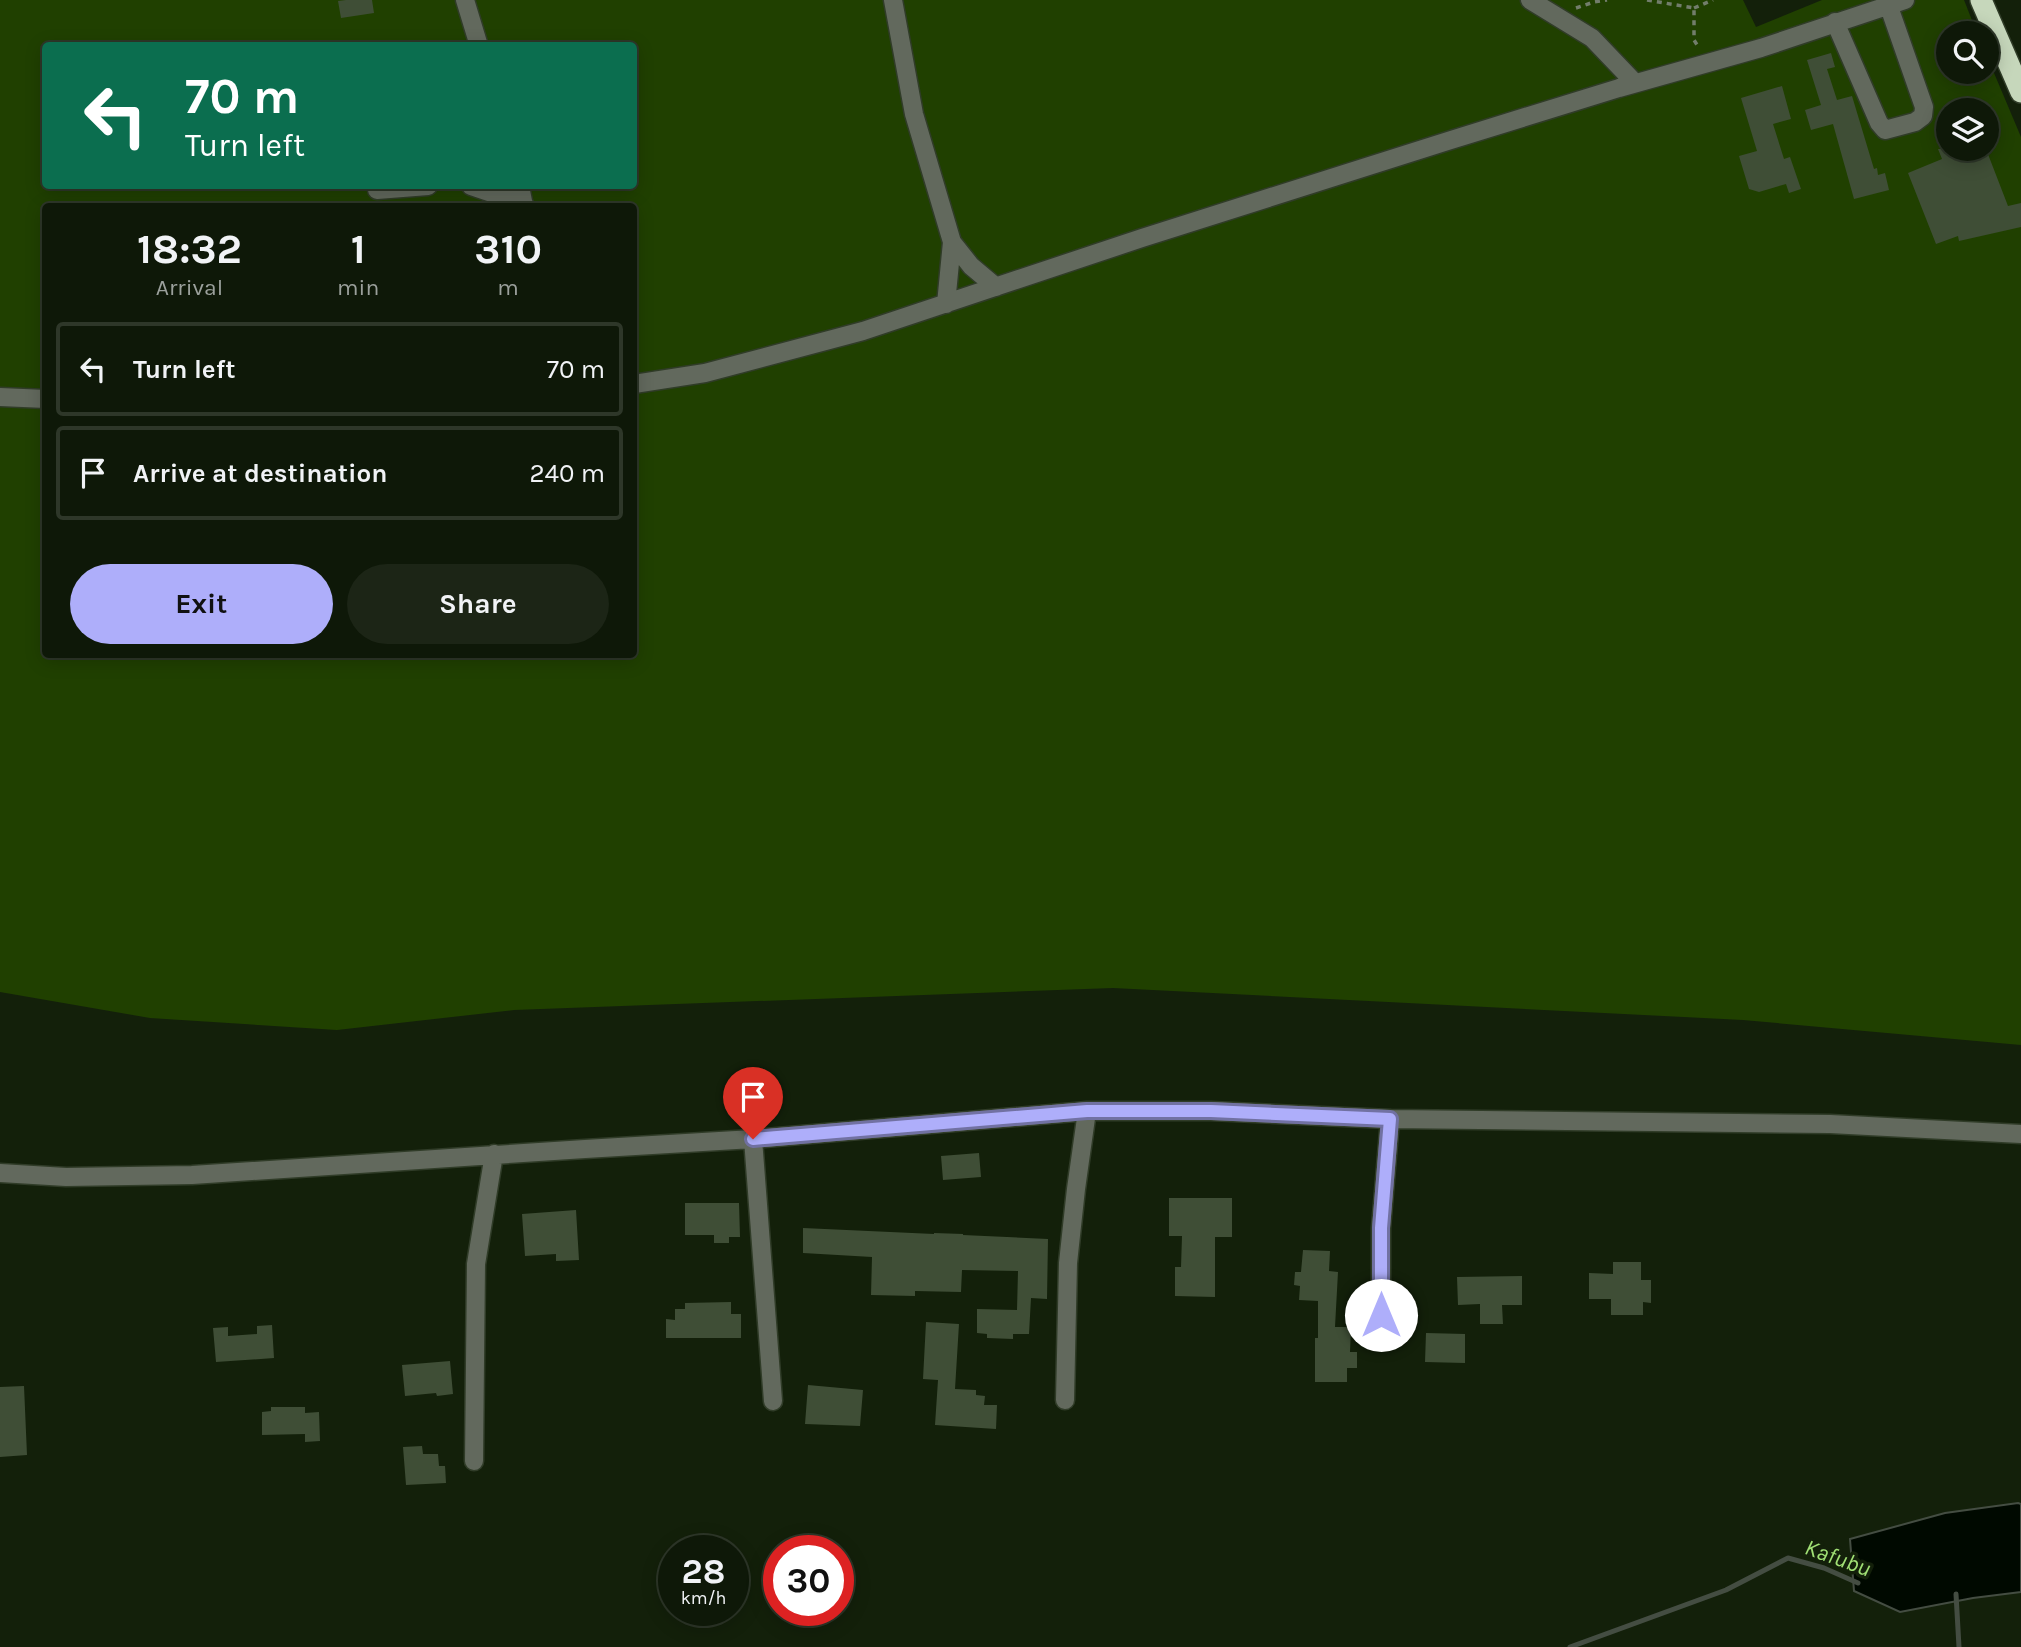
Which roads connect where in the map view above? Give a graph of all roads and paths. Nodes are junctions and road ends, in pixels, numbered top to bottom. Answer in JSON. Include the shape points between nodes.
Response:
{"nodes":[{"id":1,"x":465,"y":0,"type":"edge"},
{"id":2,"x":893,"y":0,"type":"edge"},
{"id":3,"x":1530,"y":0,"type":"edge"},
{"id":4,"x":1566,"y":0,"type":"edge"},
{"id":5,"x":1607,"y":0,"type":"edge"},
{"id":6,"x":1647,"y":0,"type":"edge"},
{"id":7,"x":1713,"y":0,"type":"edge"},
{"id":8,"x":1980,"y":0,"type":"edge"},
{"id":9,"x":1896,"y":2,"type":"edge"},
{"id":10,"x":1694,"y":8,"type":"junction"},
{"id":11,"x":1835,"y":22,"type":"junction"},
{"id":12,"x":478,"y":42,"type":"edge"},
{"id":13,"x":1703,"y":54,"type":"dead end"},
{"id":14,"x":1635,"y":83,"type":"junction"},
{"id":15,"x":2021,"y":92,"type":"edge"},
{"id":16,"x":390,"y":189,"type":"edge"},
{"id":17,"x":479,"y":189,"type":"edge"},
{"id":18,"x":377,"y":190,"type":"dead end"},
{"id":19,"x":518,"y":203,"type":"edge"},
{"id":20,"x":952,"y":243,"type":"junction"},
{"id":21,"x":996,"y":287,"type":"junction"},
{"id":22,"x":946,"y":304,"type":"junction"},
{"id":23,"x":637,"y":384,"type":"edge"},
{"id":24,"x":0,"y":397,"type":"edge"},
{"id":25,"x":42,"y":399,"type":"edge"},
{"id":26,"x":1087,"y":1111,"type":"junction"},
{"id":27,"x":1390,"y":1119,"type":"junction"},
{"id":28,"x":2021,"y":1134,"type":"edge"},
{"id":29,"x":753,"y":1139,"type":"junction"},
{"id":30,"x":494,"y":1154,"type":"junction"},
{"id":31,"x":0,"y":1173,"type":"edge"},
{"id":32,"x":1381,"y":1315,"type":"dead end"},
{"id":33,"x":1065,"y":1400,"type":"dead end"},
{"id":34,"x":773,"y":1401,"type":"dead end"},
{"id":35,"x":474,"y":1461,"type":"dead end"}],
"edges":[{"from":1,"to":12,"type":"street"},
{"from":2,"to":20,"type":"street","via":[[914,114]]},
{"from":3,"to":14,"type":"street","via":[[1592,38]]},
{"from":4,"to":5,"type":"path","via":[[1577,9]]},
{"from":6,"to":10,"type":"path"},
{"from":7,"to":10,"type":"path"},
{"from":8,"to":15,"type":"highway"},
{"from":9,"to":11,"type":"street"},
{"from":9,"to":11,"type":"street","via":[[1924,107],[1923,116],[1915,122],[1885,130],[1879,124]]},
{"from":10,"to":13,"type":"path","via":[[1694,40]]},
{"from":11,"to":14,"type":"street"},
{"from":14,"to":21,"type":"street"},
{"from":16,"to":18,"type":"street"},
{"from":17,"to":19,"type":"street"},
{"from":20,"to":21,"type":"street"},
{"from":20,"to":22,"type":"street"},
{"from":21,"to":22,"type":"street"},
{"from":22,"to":23,"type":"street","via":[[705,373]]},
{"from":24,"to":25,"type":"street"},
{"from":26,"to":27,"type":"street"},
{"from":26,"to":29,"type":"street"},
{"from":26,"to":33,"type":"street","via":[[1068,1263]]},
{"from":27,"to":28,"type":"street","via":[[1829,1124]]},
{"from":27,"to":32,"type":"street","via":[[1381,1228]]},
{"from":29,"to":30,"type":"street"},
{"from":29,"to":34,"type":"street"},
{"from":30,"to":31,"type":"street","via":[[192,1175]]},
{"from":30,"to":35,"type":"street","via":[[476,1264]]}]}
